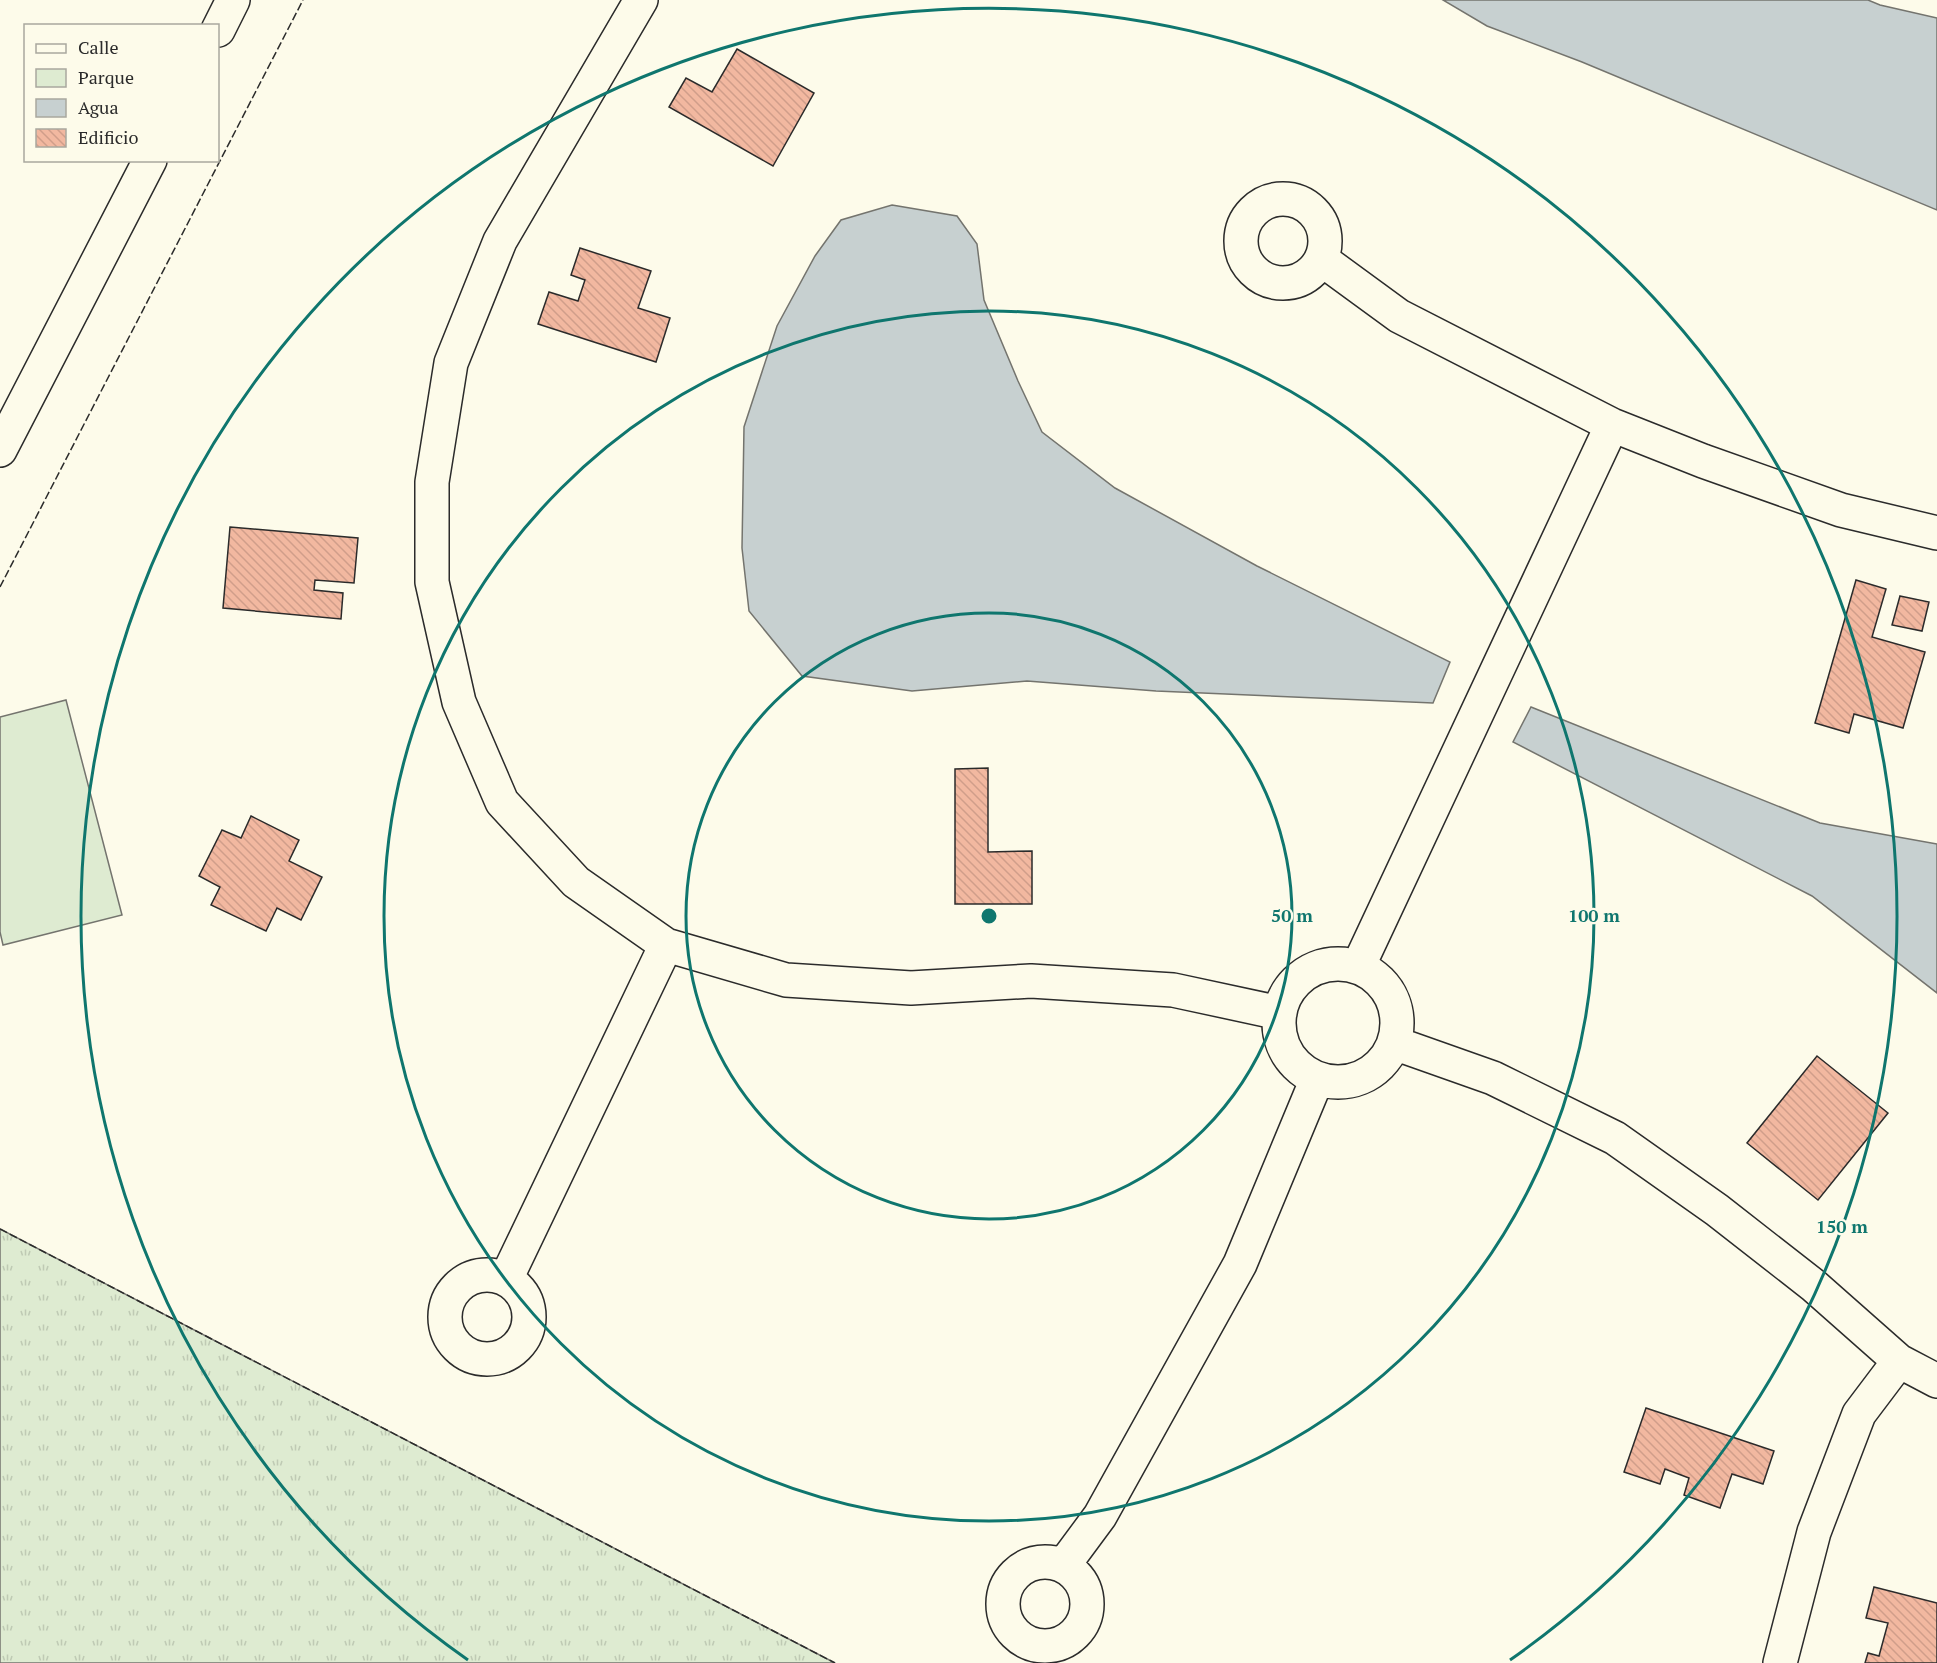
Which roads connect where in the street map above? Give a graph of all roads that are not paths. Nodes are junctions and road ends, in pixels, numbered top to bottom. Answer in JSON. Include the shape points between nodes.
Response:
{"nodes":[{"id":1,"x":233,"y":0,"type":"edge"},
{"id":2,"x":641,"y":0,"type":"edge"},
{"id":3,"x":219,"y":28,"type":"edge"},
{"id":4,"x":149,"y":162,"type":"edge"},
{"id":5,"x":1321,"y":259,"type":"dead end"},
{"id":6,"x":1612,"y":425,"type":"junction"},
{"id":7,"x":0,"y":450,"type":"edge"},
{"id":8,"x":1937,"y":533,"type":"edge"},
{"id":9,"x":666,"y":945,"type":"junction"},
{"id":10,"x":1358,"y":967,"type":"junction"},
{"id":11,"x":1280,"y":1013,"type":"junction"},
{"id":12,"x":1394,"y":1042,"type":"junction"},
{"id":13,"x":1317,"y":1078,"type":"junction"},
{"id":14,"x":506,"y":1279,"type":"dead end"},
{"id":15,"x":1899,"y":1361,"type":"junction"},
{"id":16,"x":1937,"y":1381,"type":"edge"},
{"id":17,"x":1063,"y":1566,"type":"dead end"},
{"id":18,"x":1780,"y":1663,"type":"edge"}],
"edges":[{"from":1,"to":3,"type":"street"},
{"from":2,"to":9,"type":"street","via":[[500,241],[451,363],[432,482],[432,582],[459,702],[502,802],[576,882]]},
{"from":4,"to":7,"type":"street"},
{"from":5,"to":6,"type":"street","via":[[1399,316]]},
{"from":6,"to":8,"type":"street","via":[[1841,510]]},
{"from":6,"to":10,"type":"street"},
{"from":9,"to":11,"type":"street","via":[[786,980],[911,988],[1043,981],[1173,990]]},
{"from":9,"to":14,"type":"street"},
{"from":10,"to":11,"type":"street","via":[[1337,963],[1317,967],[1300,978],[1287,994]]},
{"from":10,"to":12,"type":"street","via":[[1387,989],[1398,1024]]},
{"from":11,"to":13,"type":"street","via":[[1280,1033],[1287,1052],[1299,1068]]},
{"from":12,"to":13,"type":"street","via":[[1385,1059],[1354,1080],[1335,1082]]},
{"from":12,"to":15,"type":"street","via":[[1493,1078],[1615,1138],[1804,1278]]},
{"from":13,"to":17,"type":"street","via":[[1240,1264],[1100,1516]]},
{"from":15,"to":16,"type":"street"},
{"from":15,"to":18,"type":"street","via":[[1859,1414],[1814,1532]]}]}
